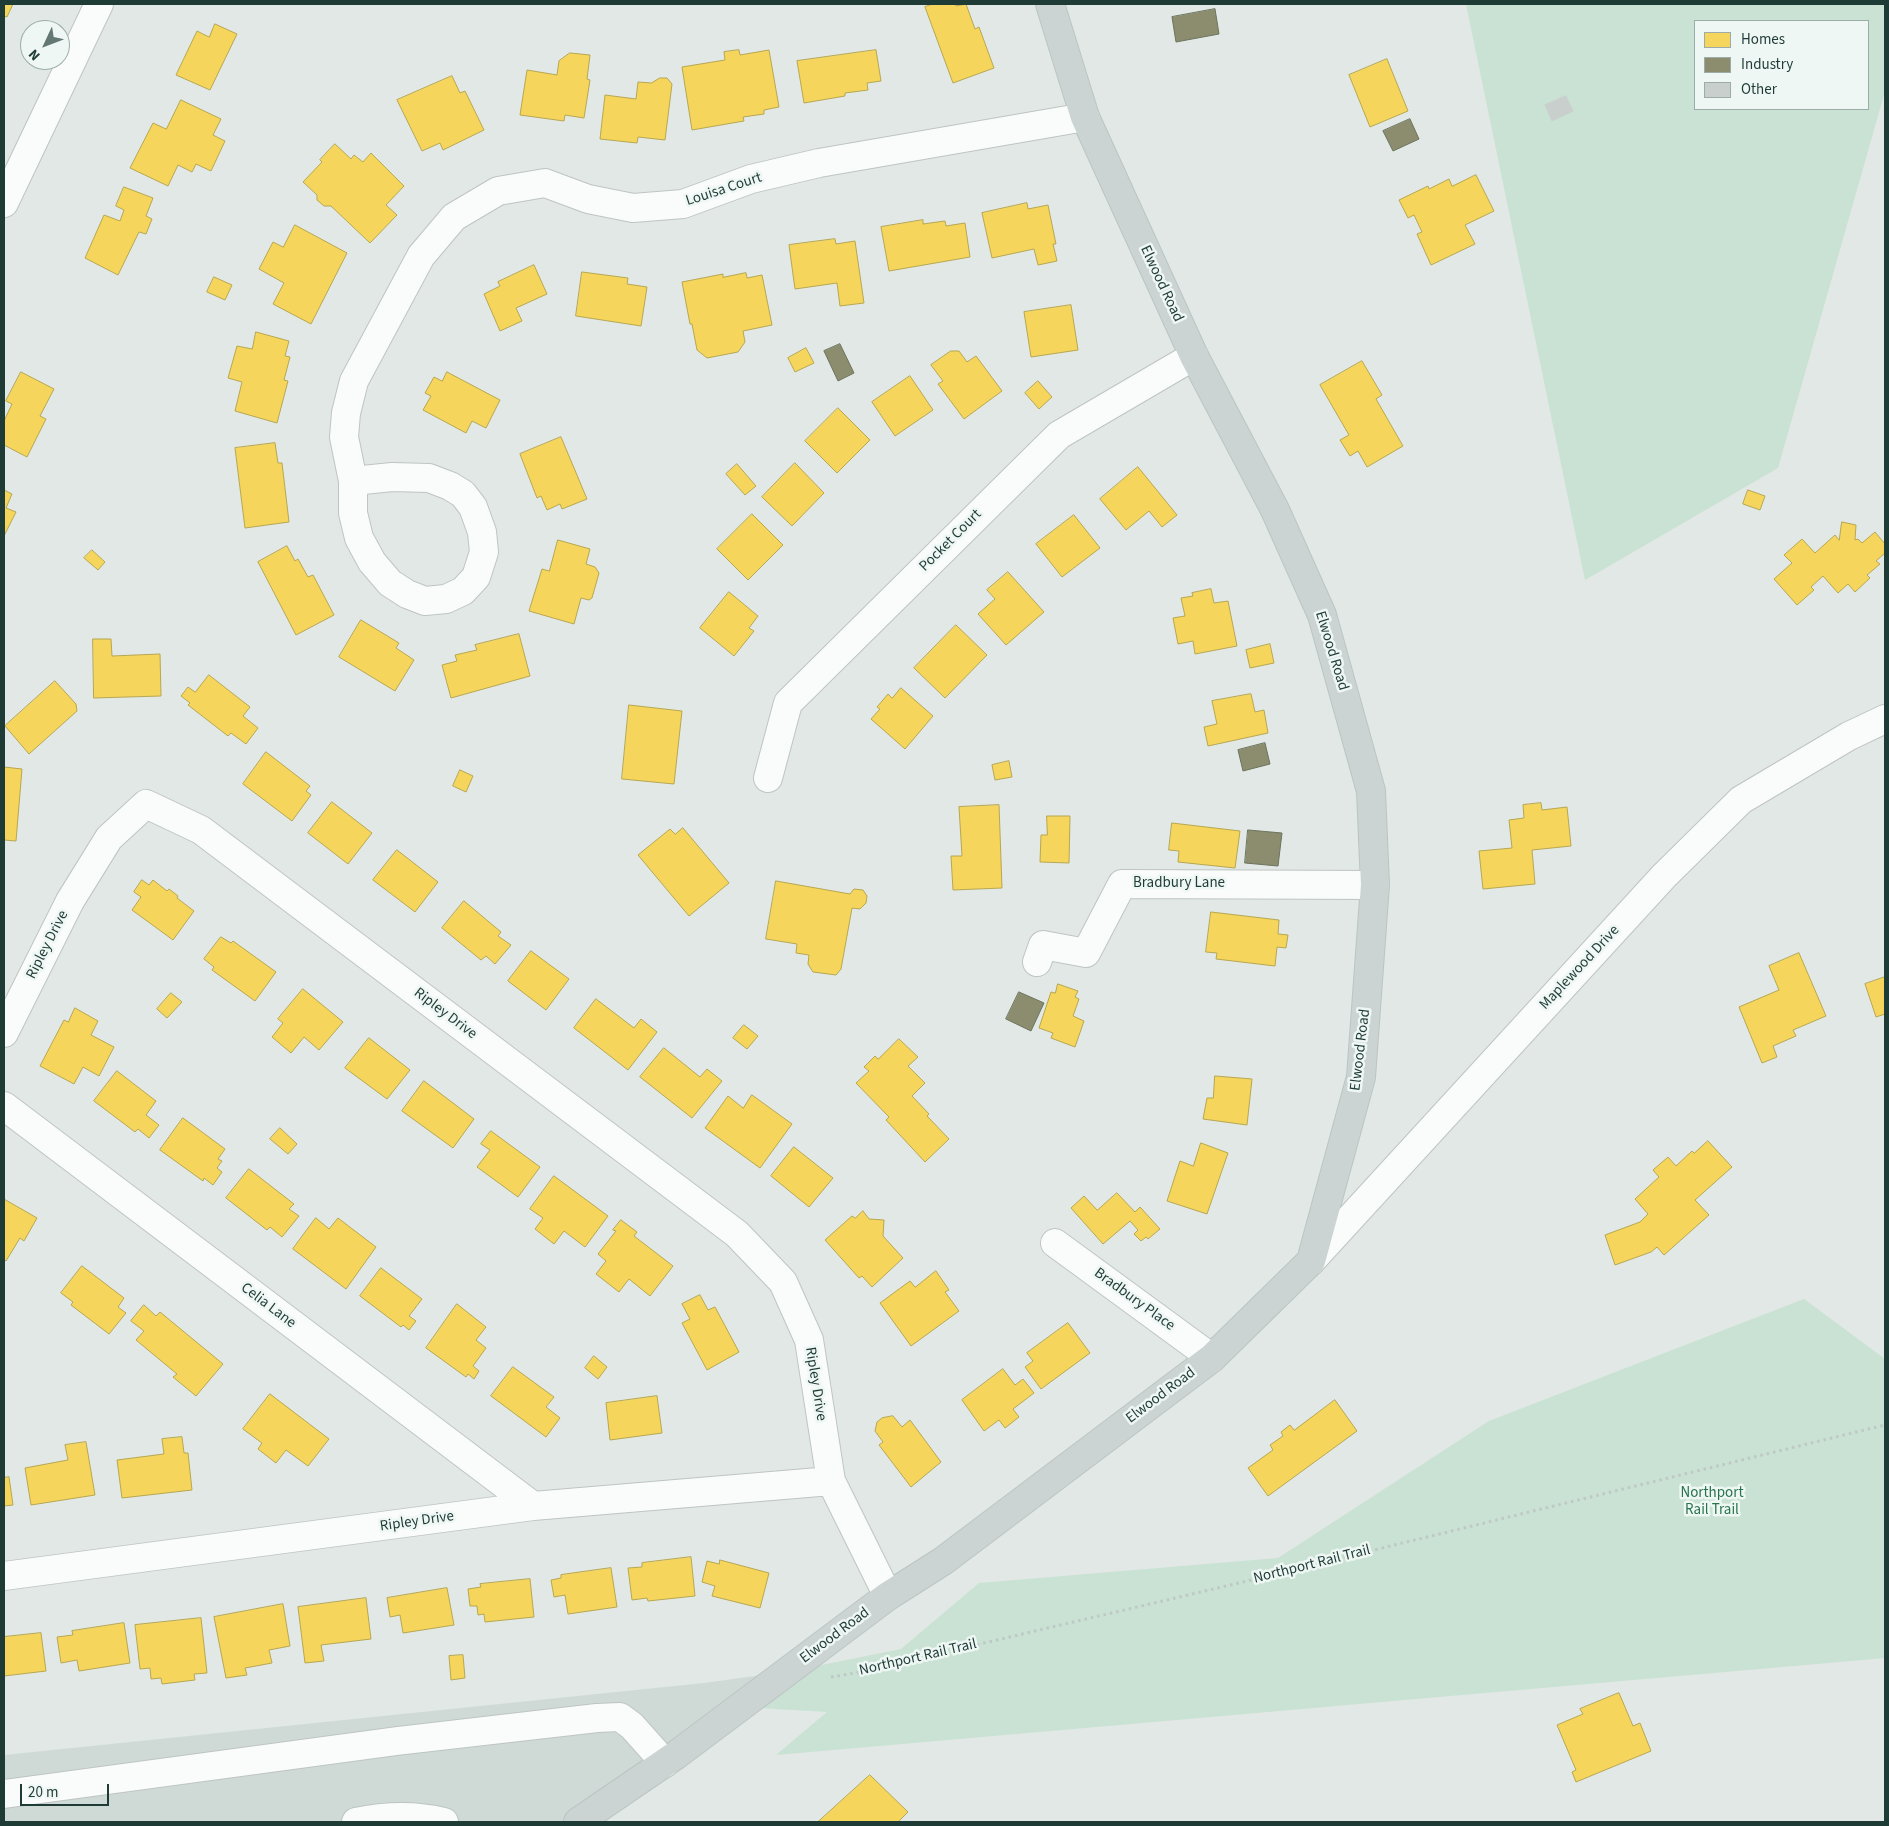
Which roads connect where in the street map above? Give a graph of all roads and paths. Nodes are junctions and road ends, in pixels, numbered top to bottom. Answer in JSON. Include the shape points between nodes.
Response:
{"nodes":[{"id":1,"x":98,"y":4,"type":"edge"},
{"id":2,"x":1050,"y":4,"type":"edge"},
{"id":3,"x":1085,"y":117,"type":"junction"},
{"id":4,"x":4,"y":203,"type":"edge"},
{"id":5,"x":1194,"y":356,"type":"junction"},
{"id":6,"x":354,"y":480,"type":"junction"},
{"id":7,"x":1885,"y":719,"type":"edge"},
{"id":8,"x":768,"y":778,"type":"dead end"},
{"id":9,"x":1375,"y":885,"type":"junction"},
{"id":10,"x":1037,"y":962,"type":"dead end"},
{"id":11,"x":4,"y":1033,"type":"edge"},
{"id":12,"x":4,"y":1106,"type":"edge"},
{"id":13,"x":1056,"y":1243,"type":"dead end"},
{"id":14,"x":1311,"y":1262,"type":"junction"},
{"id":15,"x":1212,"y":1358,"type":"junction"},
{"id":16,"x":1885,"y":1425,"type":"edge"},
{"id":17,"x":831,"y":1481,"type":"junction"},
{"id":18,"x":533,"y":1506,"type":"junction"},
{"id":19,"x":4,"y":1576,"type":"edge"},
{"id":20,"x":888,"y":1596,"type":"junction"},
{"id":21,"x":823,"y":1678,"type":"dead end"},
{"id":22,"x":665,"y":1763,"type":"junction"},
{"id":23,"x":4,"y":1794,"type":"edge"},
{"id":24,"x":356,"y":1822,"type":"edge"},
{"id":25,"x":444,"y":1822,"type":"edge"},
{"id":26,"x":578,"y":1822,"type":"edge"}],
"edges":[{"from":1,"to":4,"type":"street"},
{"from":2,"to":3,"type":"main road","name":"Elwood Road"},
{"from":3,"to":5,"type":"main road","name":"Elwood Road"},
{"from":3,"to":6,"type":"street","name":"Louisa Court","via":[[819,163],[751,179],[683,204],[632,208],[588,199],[545,183],[498,191],[454,217],[421,256],[354,381],[344,437]]},
{"from":5,"to":8,"type":"street","name":"Pocket Court","via":[[1059,435],[788,702]]},
{"from":5,"to":9,"type":"main road","name":"Elwood Road","via":[[1275,510],[1322,616],[1371,791]]},
{"from":6,"to":6,"type":"street","name":"Louisa Court","via":[[353,513],[358,538],[390,583],[424,601],[446,599],[463,591],[476,577],[484,552],[482,532],[473,507],[462,494],[429,478]]},
{"from":7,"to":14,"type":"street","name":"Maplewood Drive","via":[[1849,736],[1742,800],[1664,876]]},
{"from":9,"to":10,"type":"street","name":"Bradbury Lane","via":[[1122,884],[1086,953],[1043,945]]},
{"from":9,"to":14,"type":"main road","name":"Elwood Road","via":[[1362,1077]]},
{"from":11,"to":17,"type":"street","name":"Ripley Drive","via":[[70,901],[109,838],[146,804],[201,830],[738,1234],[783,1282],[808,1340]]},
{"from":12,"to":18,"type":"street","name":"Celia Lane"},
{"from":13,"to":15,"type":"street","name":"Bradbury Place"},
{"from":14,"to":15,"type":"main road","name":"Elwood Road"},
{"from":15,"to":20,"type":"main road","name":"Elwood Road","via":[[943,1561]]},
{"from":16,"to":21,"type":"path","name":"Northport Rail Trail","via":[[1239,1583],[861,1672]]},
{"from":17,"to":18,"type":"street","name":"Ripley Drive"},
{"from":17,"to":20,"type":"street","name":"Ripley Drive"},
{"from":18,"to":19,"type":"street","name":"Ripley Drive"},
{"from":20,"to":22,"type":"main road","name":"Elwood Road"},
{"from":22,"to":23,"type":"street","via":[[632,1726],[620,1717],[612,1717],[397,1741]]},
{"from":22,"to":26,"type":"main road","name":"Elwood Road"},
{"from":24,"to":25,"type":"street","via":[[378,1818]]}]}
